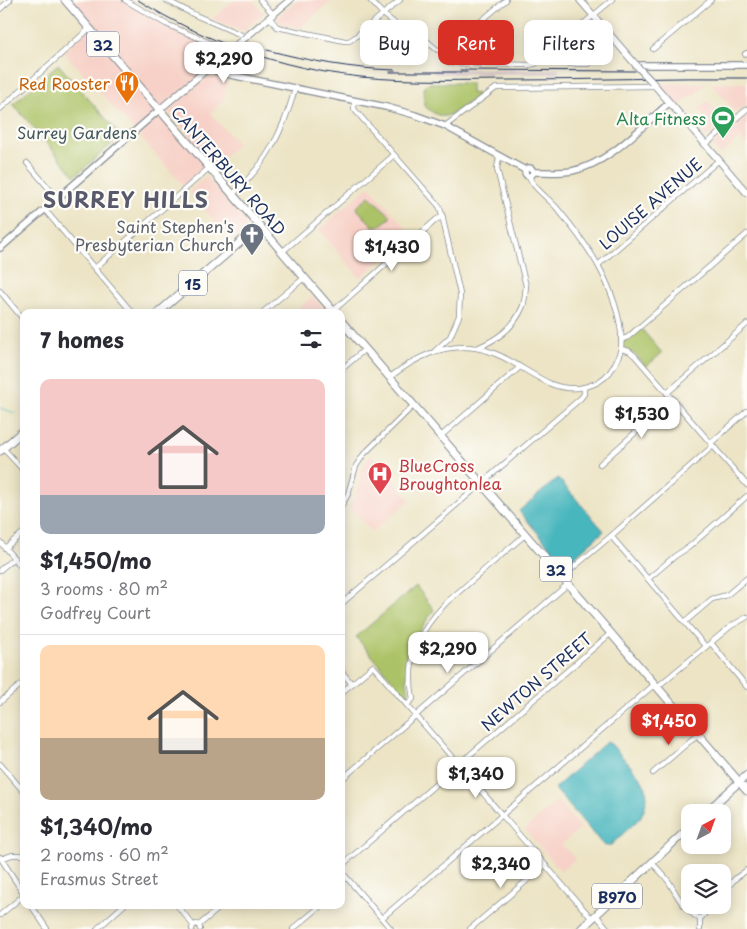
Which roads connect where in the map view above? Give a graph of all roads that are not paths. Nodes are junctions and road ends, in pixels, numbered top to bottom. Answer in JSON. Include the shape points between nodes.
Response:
{"nodes":[{"id":1,"x":10,"y":0,"type":"edge"},
{"id":2,"x":66,"y":0,"type":"edge"},
{"id":3,"x":125,"y":0,"type":"edge"},
{"id":4,"x":166,"y":0,"type":"edge"},
{"id":5,"x":260,"y":0,"type":"edge"},
{"id":6,"x":290,"y":0,"type":"edge"},
{"id":7,"x":370,"y":0,"type":"edge"},
{"id":8,"x":400,"y":0,"type":"edge"},
{"id":9,"x":506,"y":0,"type":"edge"},
{"id":10,"x":580,"y":0,"type":"edge"},
{"id":11,"x":612,"y":0,"type":"edge"},
{"id":12,"x":711,"y":0,"type":"edge"},
{"id":13,"x":0,"y":8,"type":"edge"},
{"id":14,"x":383,"y":14,"type":"junction"},
{"id":15,"x":271,"y":16,"type":"junction"},
{"id":16,"x":593,"y":16,"type":"junction"},
{"id":17,"x":482,"y":20,"type":"edge"},
{"id":18,"x":588,"y":20,"type":"edge"},
{"id":19,"x":90,"y":28,"type":"junction"},
{"id":20,"x":246,"y":37,"type":"junction"},
{"id":21,"x":653,"y":49,"type":"dead end"},
{"id":22,"x":438,"y":50,"type":"edge"},
{"id":23,"x":226,"y":54,"type":"junction"},
{"id":24,"x":636,"y":65,"type":"junction"},
{"id":25,"x":747,"y":65,"type":"edge"},
{"id":26,"x":212,"y":66,"type":"junction"},
{"id":27,"x":653,"y":84,"type":"junction"},
{"id":28,"x":295,"y":89,"type":"junction"},
{"id":29,"x":354,"y":101,"type":"junction"},
{"id":30,"x":669,"y":103,"type":"junction"},
{"id":31,"x":0,"y":109,"type":"edge"},
{"id":32,"x":747,"y":109,"type":"edge"},
{"id":33,"x":159,"y":110,"type":"junction"},
{"id":34,"x":445,"y":126,"type":"junction"},
{"id":35,"x":705,"y":145,"type":"junction"},
{"id":36,"x":394,"y":155,"type":"junction"},
{"id":37,"x":499,"y":157,"type":"junction"},
{"id":38,"x":719,"y":160,"type":"junction"},
{"id":39,"x":27,"y":163,"type":"dead end"},
{"id":40,"x":209,"y":168,"type":"junction"},
{"id":41,"x":529,"y":173,"type":"junction"},
{"id":42,"x":747,"y":193,"type":"edge"},
{"id":43,"x":232,"y":195,"type":"junction"},
{"id":44,"x":58,"y":199,"type":"junction"},
{"id":45,"x":45,"y":210,"type":"junction"},
{"id":46,"x":443,"y":217,"type":"junction"},
{"id":47,"x":259,"y":226,"type":"junction"},
{"id":48,"x":747,"y":234,"type":"edge"},
{"id":49,"x":0,"y":248,"type":"edge"},
{"id":50,"x":282,"y":252,"type":"junction"},
{"id":51,"x":598,"y":265,"type":"junction"},
{"id":52,"x":94,"y":268,"type":"junction"},
{"id":53,"x":304,"y":278,"type":"junction"},
{"id":54,"x":0,"y":292,"type":"edge"},
{"id":55,"x":129,"y":309,"type":"edge"},
{"id":56,"x":162,"y":309,"type":"edge"},
{"id":57,"x":267,"y":309,"type":"edge"},
{"id":58,"x":330,"y":309,"type":"edge"},
{"id":59,"x":336,"y":309,"type":"edge"},
{"id":60,"x":20,"y":315,"type":"edge"},
{"id":61,"x":747,"y":324,"type":"edge"},
{"id":62,"x":345,"y":326,"type":"edge"},
{"id":63,"x":450,"y":336,"type":"junction"},
{"id":64,"x":621,"y":340,"type":"junction"},
{"id":65,"x":494,"y":341,"type":"junction"},
{"id":66,"x":454,"y":348,"type":"junction"},
{"id":67,"x":477,"y":348,"type":"junction"},
{"id":68,"x":365,"y":349,"type":"junction"},
{"id":69,"x":621,"y":349,"type":"junction"},
{"id":70,"x":434,"y":352,"type":"junction"},
{"id":71,"x":494,"y":353,"type":"junction"},
{"id":72,"x":345,"y":366,"type":"edge"},
{"id":73,"x":520,"y":366,"type":"junction"},
{"id":74,"x":390,"y":377,"type":"junction"},
{"id":75,"x":584,"y":387,"type":"junction"},
{"id":76,"x":667,"y":393,"type":"junction"},
{"id":77,"x":672,"y":400,"type":"junction"},
{"id":78,"x":414,"y":405,"type":"junction"},
{"id":79,"x":747,"y":412,"type":"edge"},
{"id":80,"x":20,"y":433,"type":"edge"},
{"id":81,"x":441,"y":436,"type":"junction"},
{"id":82,"x":712,"y":445,"type":"junction"},
{"id":83,"x":2,"y":447,"type":"edge"},
{"id":84,"x":600,"y":464,"type":"dead end"},
{"id":85,"x":20,"y":467,"type":"edge"},
{"id":86,"x":482,"y":484,"type":"junction"},
{"id":87,"x":747,"y":485,"type":"edge"},
{"id":88,"x":747,"y":496,"type":"edge"},
{"id":89,"x":345,"y":500,"type":"edge"},
{"id":90,"x":526,"y":534,"type":"junction"},
{"id":91,"x":20,"y":535,"type":"edge"},
{"id":92,"x":611,"y":536,"type":"junction"},
{"id":93,"x":0,"y":542,"type":"edge"},
{"id":94,"x":5,"y":548,"type":"junction"},
{"id":95,"x":14,"y":558,"type":"junction"},
{"id":96,"x":20,"y":565,"type":"edge"},
{"id":97,"x":0,"y":570,"type":"edge"},
{"id":98,"x":562,"y":577,"type":"junction"},
{"id":99,"x":747,"y":578,"type":"edge"},
{"id":100,"x":648,"y":579,"type":"junction"},
{"id":101,"x":568,"y":584,"type":"junction"},
{"id":102,"x":345,"y":601,"type":"edge"},
{"id":103,"x":747,"y":617,"type":"edge"},
{"id":104,"x":685,"y":622,"type":"junction"},
{"id":105,"x":611,"y":633,"type":"junction"},
{"id":106,"x":711,"y":643,"type":"junction"},
{"id":107,"x":706,"y":647,"type":"junction"},
{"id":108,"x":345,"y":676,"type":"edge"},
{"id":109,"x":352,"y":684,"type":"junction"},
{"id":110,"x":20,"y":685,"type":"edge"},
{"id":111,"x":656,"y":685,"type":"junction"},
{"id":112,"x":747,"y":687,"type":"edge"},
{"id":113,"x":345,"y":690,"type":"edge"},
{"id":114,"x":0,"y":702,"type":"edge"},
{"id":115,"x":407,"y":705,"type":"junction"},
{"id":116,"x":416,"y":715,"type":"junction"},
{"id":117,"x":698,"y":734,"type":"junction"},
{"id":118,"x":0,"y":764,"type":"edge"},
{"id":119,"x":459,"y":764,"type":"junction"},
{"id":120,"x":653,"y":772,"type":"dead end"},
{"id":121,"x":747,"y":775,"type":"edge"},
{"id":122,"x":345,"y":777,"type":"edge"},
{"id":123,"x":739,"y":782,"type":"junction"},
{"id":124,"x":20,"y":787,"type":"edge"},
{"id":125,"x":747,"y":790,"type":"edge"},
{"id":126,"x":715,"y":804,"type":"edge"},
{"id":127,"x":502,"y":815,"type":"junction"},
{"id":128,"x":681,"y":836,"type":"edge"},
{"id":129,"x":20,"y":855,"type":"edge"},
{"id":130,"x":1,"y":858,"type":"edge"},
{"id":131,"x":345,"y":863,"type":"edge"},
{"id":132,"x":652,"y":863,"type":"junction"},
{"id":133,"x":545,"y":865,"type":"junction"},
{"id":134,"x":747,"y":870,"type":"edge"},
{"id":135,"x":345,"y":876,"type":"edge"},
{"id":136,"x":731,"y":883,"type":"edge"},
{"id":137,"x":20,"y":888,"type":"edge"},
{"id":138,"x":20,"y":898,"type":"edge"},
{"id":139,"x":34,"y":909,"type":"edge"},
{"id":140,"x":120,"y":909,"type":"edge"},
{"id":141,"x":180,"y":909,"type":"edge"},
{"id":142,"x":219,"y":909,"type":"edge"},
{"id":143,"x":317,"y":909,"type":"edge"},
{"id":144,"x":704,"y":914,"type":"edge"},
{"id":145,"x":0,"y":915,"type":"edge"},
{"id":146,"x":594,"y":917,"type":"junction"},
{"id":147,"x":382,"y":918,"type":"junction"},
{"id":148,"x":700,"y":918,"type":"junction"},
{"id":149,"x":193,"y":927,"type":"edge"},
{"id":150,"x":200,"y":927,"type":"edge"},
{"id":151,"x":389,"y":928,"type":"edge"},
{"id":152,"x":47,"y":929,"type":"edge"},
{"id":153,"x":97,"y":929,"type":"edge"},
{"id":154,"x":293,"y":929,"type":"edge"},
{"id":155,"x":470,"y":929,"type":"edge"},
{"id":156,"x":581,"y":929,"type":"edge"},
{"id":157,"x":608,"y":929,"type":"edge"},
{"id":158,"x":700,"y":929,"type":"edge"}],
"edges":[{"from":1,"to":13,"type":"street"},
{"from":2,"to":19,"type":"main road","name":"CANTERBURY ROAD","number":"32"},
{"from":3,"to":23,"type":"street","via":[[166,24],[217,46]]},
{"from":4,"to":20,"type":"street"},
{"from":5,"to":15,"type":"street"},
{"from":6,"to":15,"type":"main road"},
{"from":7,"to":14,"type":"street"},
{"from":8,"to":14,"type":"street"},
{"from":9,"to":17,"type":"street"},
{"from":10,"to":16,"type":"main road"},
{"from":11,"to":16,"type":"street"},
{"from":12,"to":21,"type":"street"},
{"from":14,"to":15,"type":"street","via":[[349,41],[277,27]]},
{"from":14,"to":22,"type":"street","via":[[397,26],[419,34]]},
{"from":15,"to":20,"type":"main road"},
{"from":16,"to":18,"type":"street"},
{"from":16,"to":24,"type":"main road"},
{"from":19,"to":31,"type":"street"},
{"from":19,"to":33,"type":"main road","name":"CANTERBURY ROAD","number":"32"},
{"from":20,"to":23,"type":"main road","bridge":true},
{"from":23,"to":26,"type":"main road"},
{"from":24,"to":25,"type":"street"},
{"from":24,"to":27,"type":"main road","bridge":true},
{"from":26,"to":28,"type":"street","via":[[216,71],[231,76]]},
{"from":26,"to":33,"type":"main road"},
{"from":27,"to":30,"type":"main road"},
{"from":27,"to":34,"type":"street","via":[[496,88]]},
{"from":28,"to":29,"type":"street"},
{"from":28,"to":43,"type":"street","via":[[286,119],[270,151]]},
{"from":29,"to":34,"type":"street","via":[[386,107]]},
{"from":29,"to":36,"type":"street","via":[[354,109]]},
{"from":30,"to":35,"type":"main road"},
{"from":30,"to":41,"type":"street","via":[[604,158],[589,166],[571,171]]},
{"from":32,"to":35,"type":"street"},
{"from":33,"to":40,"type":"main road","name":"CANTERBURY ROAD","number":"32"},
{"from":33,"to":44,"type":"street"},
{"from":34,"to":37,"type":"street"},
{"from":35,"to":38,"type":"main road"},
{"from":36,"to":46,"type":"street","via":[[438,206]]},
{"from":36,"to":50,"type":"street"},
{"from":37,"to":41,"type":"street"},
{"from":37,"to":65,"type":"street","via":[[497,169],[526,286],[517,317]]},
{"from":38,"to":42,"type":"main road"},
{"from":38,"to":51,"type":"street","name":"LOUISE AVENUE"},
{"from":39,"to":44,"type":"street"},
{"from":40,"to":43,"type":"main road","name":"CANTERBURY ROAD","number":"32"},
{"from":40,"to":52,"type":"street"},
{"from":41,"to":51,"type":"street","via":[[530,181],[552,202]]},
{"from":43,"to":47,"type":"main road","name":"CANTERBURY ROAD","number":"32"},
{"from":44,"to":45,"type":"street"},
{"from":45,"to":49,"type":"street"},
{"from":45,"to":52,"type":"street"},
{"from":46,"to":59,"type":"street"},
{"from":46,"to":63,"type":"street","via":[[460,294],[459,316]]},
{"from":47,"to":50,"type":"main road","name":"CANTERBURY ROAD","number":"32"},
{"from":47,"to":56,"type":"main road","number":"15"},
{"from":48,"to":64,"type":"street"},
{"from":50,"to":53,"type":"main road","name":"CANTERBURY ROAD","number":"32"},
{"from":51,"to":64,"type":"street","via":[[616,312]]},
{"from":52,"to":55,"type":"street"},
{"from":53,"to":57,"type":"street"},
{"from":53,"to":58,"type":"main road","name":"CANTERBURY ROAD","number":"32"},
{"from":54,"to":60,"type":"street"},
{"from":61,"to":76,"type":"street"},
{"from":62,"to":68,"type":"main road","number":"32"},
{"from":63,"to":66,"type":"street"},
{"from":63,"to":70,"type":"street"},
{"from":64,"to":69,"type":"street"},
{"from":65,"to":67,"type":"street"},
{"from":65,"to":71,"type":"street"},
{"from":66,"to":67,"type":"street"},
{"from":66,"to":70,"type":"street"},
{"from":67,"to":71,"type":"street"},
{"from":68,"to":72,"type":"street"},
{"from":68,"to":74,"type":"main road","number":"32"},
{"from":69,"to":75,"type":"street","via":[[608,374],[595,384]]},
{"from":69,"to":76,"type":"street","via":[[635,356]]},
{"from":70,"to":74,"type":"street","via":[[406,365]]},
{"from":71,"to":73,"type":"street"},
{"from":73,"to":75,"type":"street","via":[[552,384],[568,389]]},
{"from":73,"to":81,"type":"street"},
{"from":74,"to":78,"type":"main road","number":"32"},
{"from":75,"to":86,"type":"street","via":[[581,398]]},
{"from":76,"to":77,"type":"street"},
{"from":77,"to":82,"type":"street"},
{"from":77,"to":84,"type":"street"},
{"from":78,"to":81,"type":"main road","number":"32"},
{"from":78,"to":89,"type":"street","via":[[364,454],[356,466]]},
{"from":79,"to":82,"type":"street"},
{"from":80,"to":83,"type":"main road"},
{"from":81,"to":86,"type":"main road","number":"32"},
{"from":82,"to":87,"type":"street"},
{"from":82,"to":92,"type":"street"},
{"from":83,"to":85,"type":"street"},
{"from":86,"to":90,"type":"main road","number":"32"},
{"from":86,"to":102,"type":"street"},
{"from":88,"to":100,"type":"street","via":[[689,548]]},
{"from":90,"to":98,"type":"main road","number":"32"},
{"from":90,"to":115,"type":"street","via":[[436,612],[413,655],[410,670],[413,699]]},
{"from":91,"to":94,"type":"street"},
{"from":92,"to":98,"type":"street"},
{"from":92,"to":100,"type":"street"},
{"from":93,"to":94,"type":"street"},
{"from":94,"to":95,"type":"street"},
{"from":95,"to":96,"type":"street"},
{"from":95,"to":97,"type":"street"},
{"from":98,"to":101,"type":"main road","number":"32"},
{"from":99,"to":104,"type":"street"},
{"from":100,"to":104,"type":"street"},
{"from":101,"to":105,"type":"main road","number":"32"},
{"from":101,"to":116,"type":"street"},
{"from":103,"to":106,"type":"street"},
{"from":104,"to":107,"type":"street"},
{"from":105,"to":111,"type":"main road","number":"32"},
{"from":105,"to":119,"type":"street","name":"NEWTON STREET"},
{"from":106,"to":107,"type":"street"},
{"from":106,"to":112,"type":"street"},
{"from":107,"to":111,"type":"street"},
{"from":108,"to":109,"type":"street"},
{"from":109,"to":113,"type":"street"},
{"from":109,"to":115,"type":"street","via":[[373,666]]},
{"from":110,"to":114,"type":"street"},
{"from":111,"to":117,"type":"main road","number":"32"},
{"from":111,"to":127,"type":"street"},
{"from":115,"to":116,"type":"street"},
{"from":116,"to":119,"type":"street"},
{"from":116,"to":122,"type":"street"},
{"from":117,"to":120,"type":"street"},
{"from":117,"to":123,"type":"main road","number":"32"},
{"from":118,"to":124,"type":"street"},
{"from":119,"to":127,"type":"street"},
{"from":119,"to":131,"type":"street","name":"NEWTON STREET"},
{"from":121,"to":123,"type":"main road"},
{"from":123,"to":125,"type":"main road","number":"32"},
{"from":123,"to":126,"type":"main road"},
{"from":127,"to":133,"type":"street"},
{"from":127,"to":147,"type":"street"},
{"from":128,"to":132,"type":"main road","number":"B970"},
{"from":129,"to":130,"type":"street"},
{"from":130,"to":137,"type":"street"},
{"from":132,"to":146,"type":"main road","number":"B970"},
{"from":132,"to":148,"type":"street","via":[[668,880],[685,908]]},
{"from":133,"to":146,"type":"street"},
{"from":133,"to":155,"type":"street"},
{"from":134,"to":136,"type":"street"},
{"from":135,"to":147,"type":"street"},
{"from":138,"to":145,"type":"street"},
{"from":139,"to":152,"type":"street"},
{"from":140,"to":153,"type":"street"},
{"from":141,"to":149,"type":"street"},
{"from":142,"to":150,"type":"street"},
{"from":143,"to":154,"type":"street"},
{"from":144,"to":148,"type":"street"},
{"from":146,"to":156,"type":"main road","number":"B970"},
{"from":146,"to":157,"type":"street"},
{"from":147,"to":151,"type":"street"},
{"from":148,"to":158,"type":"street"},
{"from":149,"to":150,"type":"street","via":[[196,924]]}]}
